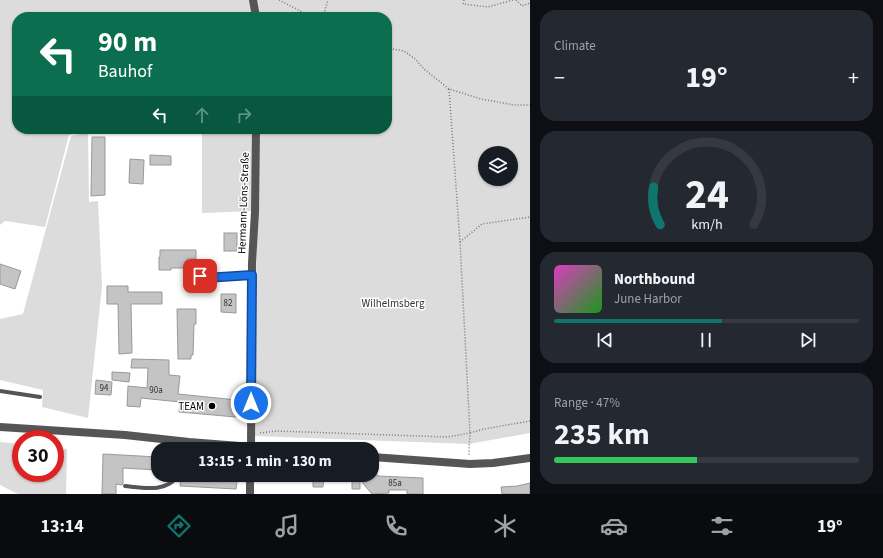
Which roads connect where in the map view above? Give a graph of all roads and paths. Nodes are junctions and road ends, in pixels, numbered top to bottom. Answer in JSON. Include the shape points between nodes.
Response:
{"nodes":[{"id":1,"x":253,"y":0,"type":"edge"},
{"id":2,"x":279,"y":0,"type":"edge"},
{"id":3,"x":328,"y":0,"type":"edge"},
{"id":4,"x":464,"y":0,"type":"edge"},
{"id":5,"x":513,"y":0,"type":"edge"},
{"id":6,"x":516,"y":0,"type":"edge"},
{"id":7,"x":530,"y":3,"type":"edge"},
{"id":8,"x":255,"y":12,"type":"edge"},
{"id":9,"x":302,"y":12,"type":"edge"},
{"id":10,"x":324,"y":12,"type":"edge"},
{"id":11,"x":392,"y":49,"type":"edge"},
{"id":12,"x":449,"y":89,"type":"junction"},
{"id":13,"x":530,"y":105,"type":"edge"},
{"id":14,"x":256,"y":134,"type":"edge"},
{"id":15,"x":530,"y":217,"type":"edge"},
{"id":16,"x":460,"y":242,"type":"junction"},
{"id":17,"x":252,"y":275,"type":"junction"},
{"id":18,"x":201,"y":280,"type":"dead end"},
{"id":19,"x":0,"y":391,"type":"edge"},
{"id":20,"x":40,"y":397,"type":"dead end"},
{"id":21,"x":530,"y":422,"type":"edge"},
{"id":22,"x":0,"y":427,"type":"edge"},
{"id":23,"x":470,"y":433,"type":"junction"},
{"id":24,"x":251,"y":434,"type":"junction"},
{"id":25,"x":174,"y":442,"type":"edge"},
{"id":26,"x":251,"y":442,"type":"edge"},
{"id":27,"x":379,"y":458,"type":"edge"},
{"id":28,"x":530,"y":458,"type":"edge"},
{"id":29,"x":470,"y":464,"type":"junction"},
{"id":30,"x":171,"y":482,"type":"edge"},
{"id":31,"x":250,"y":482,"type":"edge"},
{"id":32,"x":125,"y":486,"type":"dead end"},
{"id":33,"x":153,"y":488,"type":"junction"},
{"id":34,"x":153,"y":494,"type":"edge"},
{"id":35,"x":250,"y":494,"type":"edge"}],
"edges":[{"from":1,"to":8,"type":"street"},
{"from":2,"to":9,"type":"path"},
{"from":3,"to":10,"type":"path"},
{"from":4,"to":5,"type":"path","via":[[463,4],[488,7]]},
{"from":6,"to":7,"type":"path","via":[[522,6]]},
{"from":11,"to":12,"type":"path","via":[[404,51]]},
{"from":12,"to":13,"type":"path","via":[[514,106]]},
{"from":12,"to":16,"type":"path"},
{"from":14,"to":17,"type":"street","name":"Hermann-Löns-Straße","via":[[256,212]]},
{"from":15,"to":16,"type":"path","via":[[482,224]]},
{"from":16,"to":23,"type":"path"},
{"from":17,"to":18,"type":"lane"},
{"from":17,"to":24,"type":"street","name":"Hermann-Löns-Straße"},
{"from":19,"to":20,"type":"lane"},
{"from":21,"to":23,"type":"path"},
{"from":22,"to":25,"type":"street","via":[[125,435]]},
{"from":23,"to":24,"type":"path","via":[[447,437],[276,431]]},
{"from":23,"to":29,"type":"path"},
{"from":24,"to":26,"type":"street","name":"Hermann-Löns-Straße"},
{"from":27,"to":29,"type":"street"},
{"from":28,"to":29,"type":"street"},
{"from":30,"to":33,"type":"lane"},
{"from":31,"to":35,"type":"street"},
{"from":32,"to":33,"type":"lane"},
{"from":33,"to":34,"type":"lane"}]}
